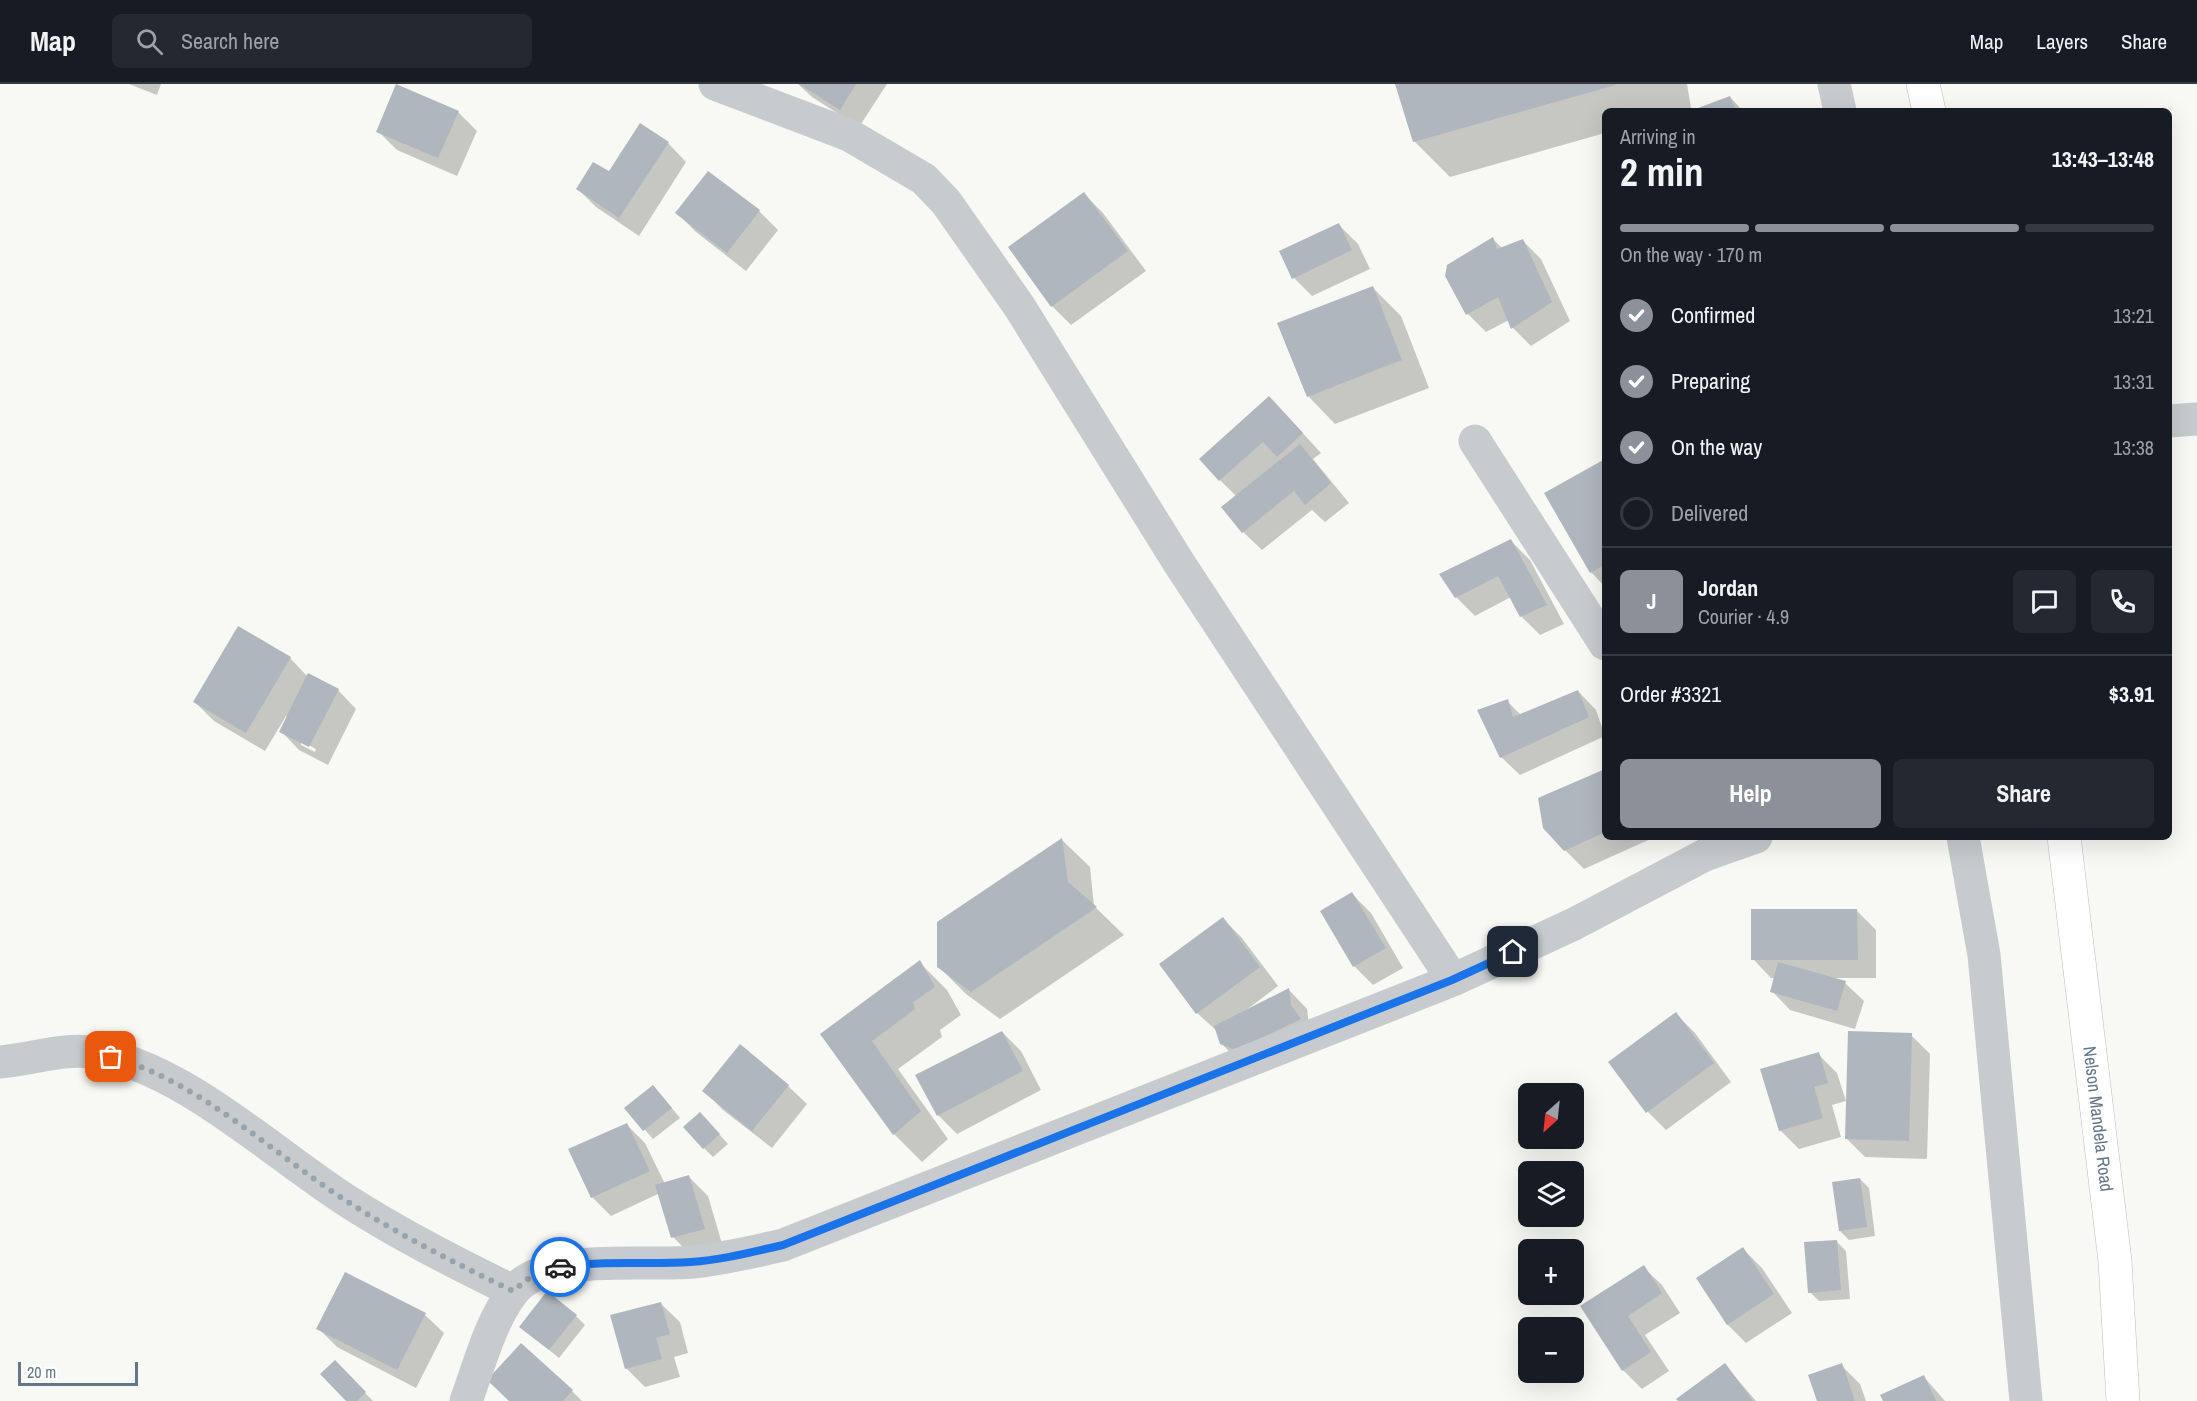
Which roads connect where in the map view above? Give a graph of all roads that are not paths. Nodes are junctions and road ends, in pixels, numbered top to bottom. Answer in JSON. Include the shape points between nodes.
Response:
{"nodes":[{"id":1,"x":715,"y":84,"type":"edge"},
{"id":2,"x":1834,"y":84,"type":"edge"},
{"id":3,"x":1923,"y":84,"type":"edge"},
{"id":4,"x":1839,"y":108,"type":"edge"},
{"id":5,"x":1928,"y":108,"type":"edge"},
{"id":6,"x":2197,"y":418,"type":"edge"},
{"id":7,"x":2172,"y":421,"type":"edge"},
{"id":8,"x":1475,"y":441,"type":"dead end"},
{"id":9,"x":1602,"y":639,"type":"edge"},
{"id":10,"x":1738,"y":840,"type":"edge"},
{"id":11,"x":1964,"y":840,"type":"edge"},
{"id":12,"x":2064,"y":840,"type":"edge"},
{"id":13,"x":1701,"y":846,"type":"edge"},
{"id":14,"x":1452,"y":980,"type":"junction"},
{"id":15,"x":0,"y":1062,"type":"edge"},
{"id":16,"x":513,"y":1291,"type":"junction"},
{"id":17,"x":466,"y":1401,"type":"edge"},
{"id":18,"x":2025,"y":1401,"type":"edge"},
{"id":19,"x":2123,"y":1401,"type":"edge"}],
"edges":[{"from":1,"to":14,"type":"street","via":[[849,135],[924,179],[946,202],[1019,306],[1179,563]]},
{"from":2,"to":4,"type":"street"},
{"from":3,"to":5,"type":"main road"},
{"from":6,"to":7,"type":"street"},
{"from":8,"to":9,"type":"street"},
{"from":10,"to":13,"type":"street"},
{"from":11,"to":18,"type":"street","via":[[1984,955]]},
{"from":12,"to":19,"type":"main road","name":"Nelson Mandela Road","via":[[2115,1261]]},
{"from":13,"to":14,"type":"street","via":[[1574,924]]},
{"from":14,"to":16,"type":"street","via":[[783,1245],[691,1262],[561,1267],[529,1278]]},
{"from":15,"to":16,"type":"street","via":[[89,1052],[132,1063],[177,1085],[244,1128],[348,1202]]},
{"from":16,"to":17,"type":"street"}]}
